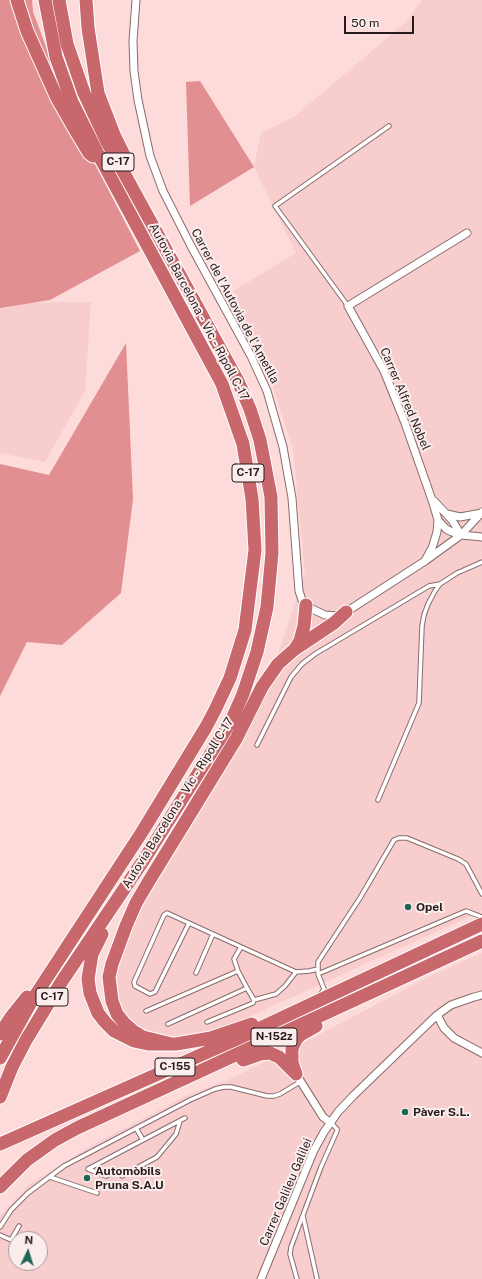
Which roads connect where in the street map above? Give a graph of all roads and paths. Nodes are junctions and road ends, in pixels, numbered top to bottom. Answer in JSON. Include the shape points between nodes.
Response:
{"nodes":[{"id":1,"x":16,"y":0,"type":"edge"},
{"id":2,"x":45,"y":0,"type":"edge"},
{"id":3,"x":59,"y":0,"type":"edge"},
{"id":4,"x":86,"y":0,"type":"edge"},
{"id":5,"x":136,"y":0,"type":"edge"},
{"id":6,"x":389,"y":126,"type":"dead end"},
{"id":7,"x":104,"y":164,"type":"junction"},
{"id":8,"x":467,"y":233,"type":"dead end"},
{"id":9,"x":348,"y":306,"type":"junction"},
{"id":10,"x":201,"y":313,"type":"junction"},
{"id":11,"x":432,"y":500,"type":"junction"},
{"id":12,"x":482,"y":513,"type":"edge"},
{"id":13,"x":446,"y":514,"type":"junction"},
{"id":14,"x":438,"y":520,"type":"junction"},
{"id":15,"x":461,"y":535,"type":"junction"},
{"id":16,"x":482,"y":537,"type":"edge"},
{"id":17,"x":425,"y":561,"type":"junction"},
{"id":18,"x":482,"y":562,"type":"edge"},
{"id":19,"x":440,"y":584,"type":"junction"},
{"id":20,"x":306,"y":605,"type":"junction"},
{"id":21,"x":346,"y":612,"type":"junction"},
{"id":22,"x":295,"y":649,"type":"junction"},
{"id":23,"x":257,"y":745,"type":"dead end"},
{"id":24,"x":378,"y":800,"type":"dead end"},
{"id":25,"x":482,"y":894,"type":"edge"},
{"id":26,"x":114,"y":903,"type":"junction"},
{"id":27,"x":482,"y":917,"type":"edge"},
{"id":28,"x":189,"y":923,"type":"junction"},
{"id":29,"x":482,"y":924,"type":"edge"},
{"id":30,"x":213,"y":934,"type":"junction"},
{"id":31,"x":482,"y":941,"type":"edge"},
{"id":32,"x":241,"y":947,"type":"junction"},
{"id":33,"x":61,"y":955,"type":"junction"},
{"id":34,"x":318,"y":969,"type":"junction"},
{"id":35,"x":238,"y":971,"type":"junction"},
{"id":36,"x":296,"y":972,"type":"junction"},
{"id":37,"x":196,"y":973,"type":"dead end"},
{"id":38,"x":318,"y":974,"type":"junction"},
{"id":39,"x":406,"y":976,"type":"junction"},
{"id":40,"x":348,"y":987,"type":"junction"},
{"id":41,"x":247,"y":988,"type":"junction"},
{"id":42,"x":321,"y":994,"type":"junction"},
{"id":43,"x":482,"y":996,"type":"edge"},
{"id":44,"x":254,"y":1000,"type":"junction"},
{"id":45,"x":146,"y":1011,"type":"dead end"},
{"id":46,"x":436,"y":1015,"type":"junction"},
{"id":47,"x":207,"y":1022,"type":"dead end"},
{"id":48,"x":168,"y":1024,"type":"dead end"},
{"id":49,"x":0,"y":1034,"type":"edge"},
{"id":50,"x":172,"y":1044,"type":"junction"},
{"id":51,"x":292,"y":1048,"type":"junction"},
{"id":52,"x":270,"y":1053,"type":"junction"},
{"id":53,"x":482,"y":1053,"type":"edge"},
{"id":54,"x":0,"y":1058,"type":"edge"},
{"id":55,"x":298,"y":1078,"type":"junction"},
{"id":56,"x":155,"y":1092,"type":"junction"},
{"id":57,"x":0,"y":1097,"type":"edge"},
{"id":58,"x":142,"y":1098,"type":"junction"},
{"id":59,"x":185,"y":1118,"type":"dead end"},
{"id":60,"x":180,"y":1121,"type":"junction"},
{"id":61,"x":331,"y":1123,"type":"junction"},
{"id":62,"x":136,"y":1128,"type":"junction"},
{"id":63,"x":143,"y":1140,"type":"junction"},
{"id":64,"x":0,"y":1144,"type":"edge"},
{"id":65,"x":0,"y":1153,"type":"edge"},
{"id":66,"x":50,"y":1178,"type":"junction"},
{"id":67,"x":0,"y":1187,"type":"edge"},
{"id":68,"x":97,"y":1193,"type":"dead end"},
{"id":69,"x":303,"y":1215,"type":"junction"},
{"id":70,"x":0,"y":1226,"type":"edge"},
{"id":71,"x":19,"y":1226,"type":"dead end"},
{"id":72,"x":0,"y":1235,"type":"edge"},
{"id":73,"x":261,"y":1279,"type":"edge"},
{"id":74,"x":296,"y":1279,"type":"edge"},
{"id":75,"x":318,"y":1279,"type":"edge"}],
"edges":[{"from":1,"to":7,"type":"highway","via":[[57,98],[89,153]]},
{"from":2,"to":7,"type":"highway","name":"Autovia Barcelona - Vic - Ripoll C-17","number":"C-17","via":[[56,58],[72,102]]},
{"from":3,"to":10,"type":"highway","name":"Autovia Barcelona - Vic - Ripoll C-17","number":"C-17","via":[[67,44],[84,93],[107,142]]},
{"from":4,"to":10,"type":"highway","via":[[98,92],[121,152],[187,272]]},
{"from":5,"to":20,"type":"street","name":"Carrer de l'Autovia de l'Ametlla","via":[[132,41],[134,71],[150,156],[163,191],[267,391],[283,447],[292,498],[299,591]]},
{"from":6,"to":9,"type":"lane","via":[[275,206]]},
{"from":7,"to":33,"type":"highway","name":"Autovia Barcelona - Vic - Ripoll C-17","number":"C-17","via":[[222,384],[242,444],[252,499],[255,550],[245,630],[230,678],[215,710],[142,832]]},
{"from":8,"to":9,"type":"street"},
{"from":9,"to":11,"type":"street","name":"Carrer Alfred Nobel","via":[[384,370]]},
{"from":10,"to":26,"type":"highway","name":"Autovia Barcelona - Vic - Ripoll C-17","number":"C-17","via":[[238,381],[260,440],[271,496],[272,553],[267,607],[257,652],[232,719]]},
{"from":11,"to":13,"type":"street","name":"Carrer Alfred Nobel"},
{"from":11,"to":14,"type":"street","name":"Carrer Alfred Nobel"},
{"from":12,"to":13,"type":"street","via":[[460,517]]},
{"from":12,"to":15,"type":"street"},
{"from":13,"to":15,"type":"street","name":"Carrer Alfred Nobel"},
{"from":14,"to":15,"type":"street","via":[[446,529]]},
{"from":14,"to":17,"type":"street","name":"Carrer Alfred Nobel","via":[[435,540]]},
{"from":15,"to":16,"type":"street"},
{"from":15,"to":17,"type":"street"},
{"from":17,"to":21,"type":"street"},
{"from":18,"to":19,"type":"lane"},
{"from":19,"to":23,"type":"lane","via":[[429,586],[302,664],[291,677]]},
{"from":19,"to":24,"type":"lane","via":[[428,604],[422,626],[419,703]]},
{"from":20,"to":21,"type":"street","via":[[325,615],[338,616]]},
{"from":20,"to":22,"type":"highway","via":[[304,626]]},
{"from":21,"to":22,"type":"highway"},
{"from":22,"to":50,"type":"highway","via":[[278,664],[262,687],[236,740],[136,903],[112,964],[109,977],[112,1000],[124,1024],[143,1037]]},
{"from":25,"to":34,"type":"lane","via":[[466,864],[458,859],[407,838],[394,840],[318,962]]},
{"from":26,"to":50,"type":"highway","via":[[108,924],[91,961],[88,979],[94,1005],[105,1022],[122,1036],[148,1044]]},
{"from":26,"to":57,"type":"highway","name":"Autovia Barcelona - Vic - Ripoll C-17","number":"C-17","via":[[26,1040]]},
{"from":27,"to":38,"type":"lane","via":[[466,911]]},
{"from":28,"to":28,"type":"lane","via":[[155,992],[150,994],[135,986],[134,982],[164,915],[167,913]]},
{"from":28,"to":30,"type":"lane"},
{"from":29,"to":40,"type":"highway"},
{"from":30,"to":32,"type":"lane"},
{"from":30,"to":37,"type":"lane"},
{"from":31,"to":39,"type":"highway","number":"N-152z"},
{"from":32,"to":35,"type":"lane","via":[[234,959]]},
{"from":32,"to":36,"type":"lane"},
{"from":33,"to":49,"type":"highway","via":[[10,1017]]},
{"from":33,"to":54,"type":"highway","name":"Autovia Barcelona - Vic - Ripoll C-17","number":"C-17"},
{"from":34,"to":36,"type":"lane"},
{"from":34,"to":38,"type":"lane"},
{"from":35,"to":41,"type":"lane"},
{"from":35,"to":45,"type":"lane"},
{"from":36,"to":44,"type":"lane","via":[[276,994]]},
{"from":38,"to":42,"type":"lane","via":[[324,989]]},
{"from":39,"to":51,"type":"highway","via":[[385,991],[304,1032]]},
{"from":39,"to":56,"type":"highway","number":"N-152z"},
{"from":40,"to":42,"type":"highway"},
{"from":40,"to":64,"type":"highway","number":"C-155"},
{"from":41,"to":44,"type":"lane"},
{"from":41,"to":48,"type":"lane"},
{"from":42,"to":50,"type":"highway","via":[[259,1021],[211,1038]]},
{"from":43,"to":46,"type":"street","name":"Carrer Galileu Galilei","via":[[451,1006]]},
{"from":44,"to":47,"type":"lane","via":[[253,1003]]},
{"from":46,"to":53,"type":"street","via":[[454,1038]]},
{"from":46,"to":61,"type":"street","name":"Carrer Galileu Galilei","via":[[353,1096]]},
{"from":51,"to":52,"type":"highway"},
{"from":51,"to":55,"type":"highway","via":[[292,1063]]},
{"from":52,"to":55,"type":"highway","via":[[279,1058]]},
{"from":52,"to":56,"type":"highway","via":[[250,1057],[178,1087]]},
{"from":55,"to":61,"type":"street","via":[[323,1117]]},
{"from":55,"to":62,"type":"lane","via":[[274,1096],[231,1088],[215,1089]]},
{"from":56,"to":58,"type":"highway","number":"N-152z"},
{"from":58,"to":65,"type":"highway","number":"N-152z","via":[[128,1100],[98,1111]]},
{"from":58,"to":67,"type":"highway","via":[[55,1140],[27,1160]]},
{"from":59,"to":60,"type":"lane"},
{"from":60,"to":63,"type":"lane"},
{"from":60,"to":63,"type":"lane","via":[[176,1134],[157,1157],[122,1176],[117,1170],[106,1176],[88,1169]]},
{"from":61,"to":69,"type":"lane","via":[[337,1131]]},
{"from":61,"to":73,"type":"street","name":"Carrer Galileu Galilei","via":[[314,1150]]},
{"from":62,"to":63,"type":"lane"},
{"from":62,"to":66,"type":"lane","via":[[64,1166]]},
{"from":66,"to":68,"type":"lane"},
{"from":66,"to":70,"type":"lane","via":[[28,1193]]},
{"from":69,"to":74,"type":"lane","via":[[290,1251]]},
{"from":69,"to":75,"type":"lane"},
{"from":71,"to":72,"type":"lane","via":[[11,1240]]}]}
